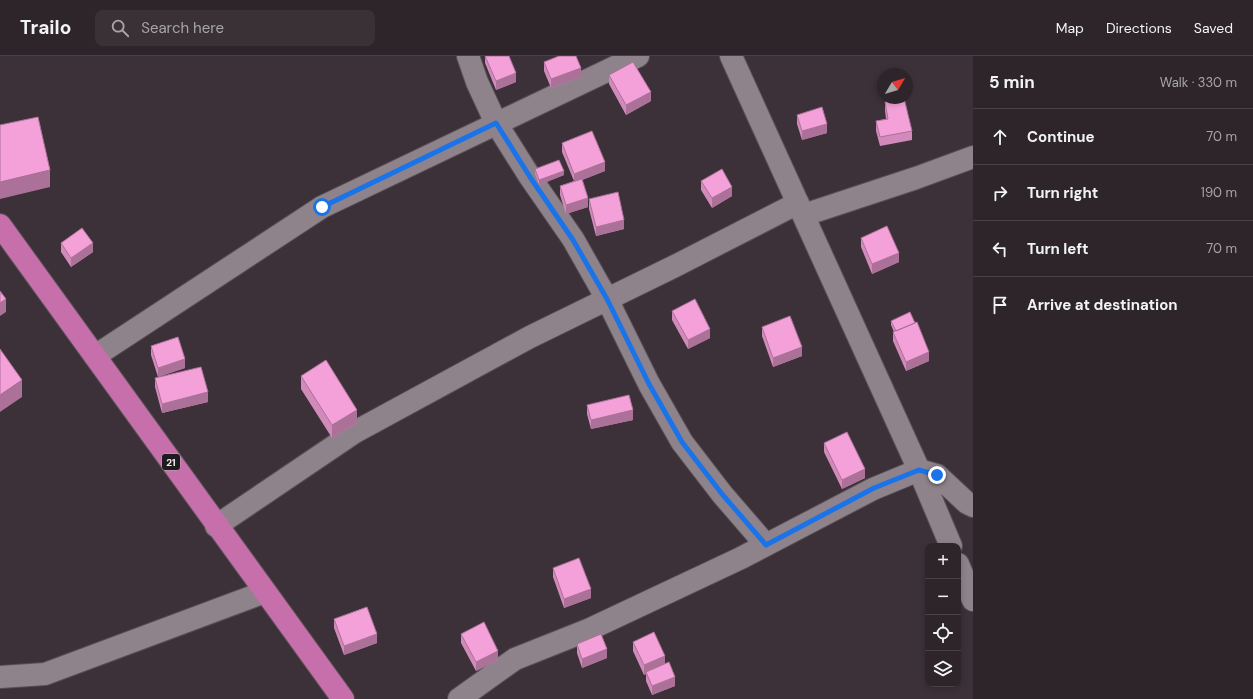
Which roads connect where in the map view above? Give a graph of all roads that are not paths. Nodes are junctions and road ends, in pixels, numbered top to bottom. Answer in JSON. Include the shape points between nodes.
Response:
{"nodes":[{"id":1,"x":468,"y":56,"type":"edge"},
{"id":2,"x":638,"y":56,"type":"edge"},
{"id":3,"x":731,"y":56,"type":"edge"},
{"id":4,"x":496,"y":123,"type":"junction"},
{"id":5,"x":973,"y":157,"type":"edge"},
{"id":6,"x":801,"y":209,"type":"junction"},
{"id":7,"x":0,"y":225,"type":"edge"},
{"id":8,"x":607,"y":299,"type":"junction"},
{"id":9,"x":95,"y":356,"type":"junction"},
{"id":10,"x":919,"y":470,"type":"junction"},
{"id":11,"x":973,"y":506,"type":"edge"},
{"id":12,"x":216,"y":526,"type":"junction"},
{"id":13,"x":950,"y":543,"type":"edge"},
{"id":14,"x":766,"y":545,"type":"junction"},
{"id":15,"x":961,"y":571,"type":"edge"},
{"id":16,"x":264,"y":592,"type":"junction"},
{"id":17,"x":973,"y":600,"type":"edge"},
{"id":18,"x":0,"y":677,"type":"edge"},
{"id":19,"x":342,"y":699,"type":"edge"},
{"id":20,"x":459,"y":699,"type":"edge"}],
"edges":[{"from":1,"to":4,"type":"street"},
{"from":2,"to":4,"type":"street"},
{"from":3,"to":6,"type":"street"},
{"from":4,"to":8,"type":"street","via":[[573,240]]},
{"from":4,"to":9,"type":"street","via":[[322,207]]},
{"from":5,"to":6,"type":"street","via":[[916,178]]},
{"from":6,"to":8,"type":"street"},
{"from":6,"to":10,"type":"street"},
{"from":7,"to":9,"type":"highway","number":"21"},
{"from":8,"to":12,"type":"street","via":[[530,336],[355,432]]},
{"from":8,"to":14,"type":"street","via":[[649,384],[682,442]]},
{"from":9,"to":12,"type":"highway","number":"21"},
{"from":10,"to":11,"type":"street","via":[[937,475]]},
{"from":10,"to":13,"type":"street"},
{"from":10,"to":14,"type":"street","via":[[874,488]]},
{"from":12,"to":16,"type":"highway","number":"21"},
{"from":14,"to":20,"type":"street","via":[[588,630],[515,659]]},
{"from":15,"to":17,"type":"street"},
{"from":16,"to":18,"type":"street","via":[[45,674]]},
{"from":16,"to":19,"type":"highway","number":"21"}]}
